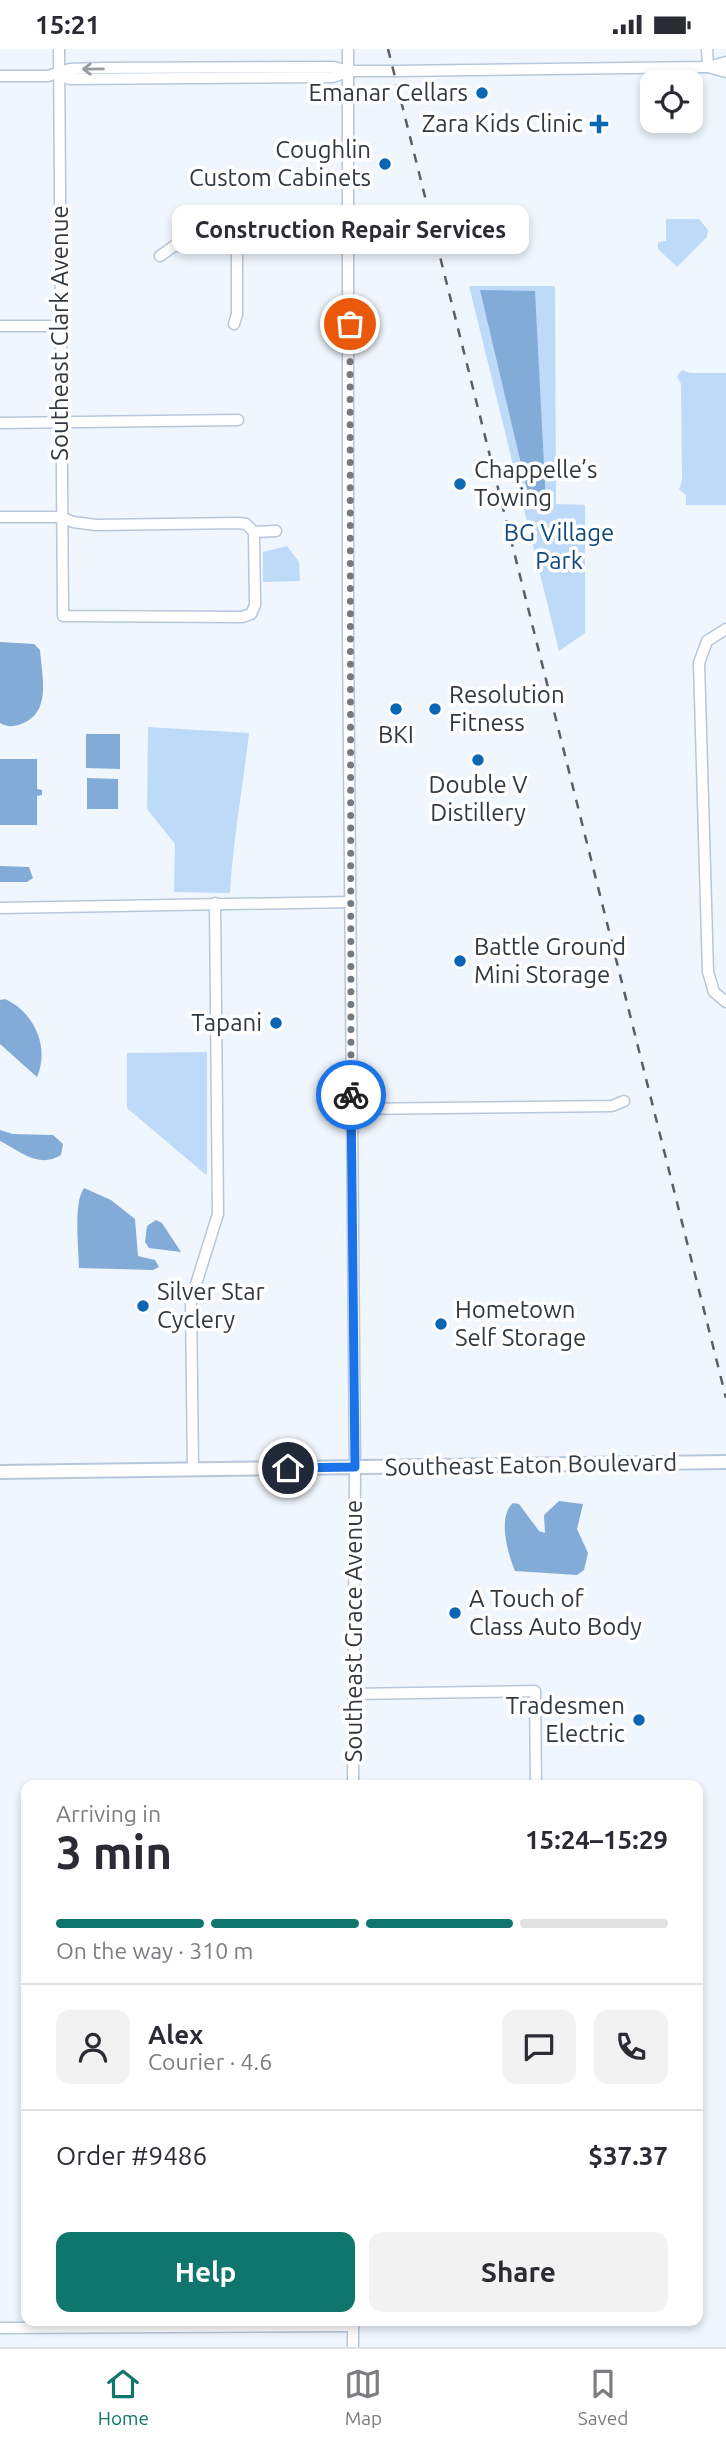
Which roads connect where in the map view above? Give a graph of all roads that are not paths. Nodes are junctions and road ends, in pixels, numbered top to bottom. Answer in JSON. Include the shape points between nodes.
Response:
{"nodes":[{"id":1,"x":59,"y":49,"type":"edge"},
{"id":2,"x":348,"y":49,"type":"edge"},
{"id":3,"x":707,"y":49,"type":"edge"},
{"id":4,"x":726,"y":62,"type":"edge"},
{"id":5,"x":708,"y":67,"type":"junction"},
{"id":6,"x":349,"y":71,"type":"junction"},
{"id":7,"x":726,"y":72,"type":"edge"},
{"id":8,"x":59,"y":75,"type":"junction"},
{"id":9,"x":0,"y":76,"type":"edge"},
{"id":10,"x":350,"y":244,"type":"junction"},
{"id":11,"x":237,"y":245,"type":"junction"},
{"id":12,"x":160,"y":255,"type":"dead end"},
{"id":13,"x":233,"y":324,"type":"dead end"},
{"id":14,"x":59,"y":326,"type":"junction"},
{"id":15,"x":0,"y":327,"type":"edge"},
{"id":16,"x":239,"y":420,"type":"dead end"},
{"id":17,"x":60,"y":422,"type":"junction"},
{"id":18,"x":0,"y":423,"type":"edge"},
{"id":19,"x":0,"y":517,"type":"edge"},
{"id":20,"x":61,"y":517,"type":"junction"},
{"id":21,"x":276,"y":531,"type":"dead end"},
{"id":22,"x":254,"y":532,"type":"junction"},
{"id":23,"x":726,"y":629,"type":"edge"},
{"id":24,"x":351,"y":902,"type":"junction"},
{"id":25,"x":215,"y":903,"type":"junction"},
{"id":26,"x":0,"y":908,"type":"edge"},
{"id":27,"x":726,"y":1002,"type":"edge"},
{"id":28,"x":624,"y":1101,"type":"dead end"},
{"id":29,"x":352,"y":1109,"type":"junction"},
{"id":30,"x":726,"y":1462,"type":"edge"},
{"id":31,"x":355,"y":1467,"type":"junction"},
{"id":32,"x":193,"y":1469,"type":"junction"},
{"id":33,"x":0,"y":1472,"type":"edge"},
{"id":34,"x":353,"y":1694,"type":"junction"},
{"id":35,"x":353,"y":1780,"type":"edge"},
{"id":36,"x":536,"y":1780,"type":"edge"},
{"id":37,"x":176,"y":2326,"type":"edge"},
{"id":38,"x":353,"y":2326,"type":"edge"},
{"id":39,"x":0,"y":2329,"type":"edge"},
{"id":40,"x":353,"y":2347,"type":"edge"}],
"edges":[{"from":1,"to":8,"type":"street","name":"Southeast Clark Avenue"},
{"from":2,"to":6,"type":"street","name":"Southeast Grace Avenue"},
{"from":3,"to":5,"type":"street"},
{"from":4,"to":5,"type":"street"},
{"from":5,"to":6,"type":"street"},
{"from":5,"to":7,"type":"street"},
{"from":6,"to":8,"type":"street","via":[[334,67],[102,68],[70,69]]},
{"from":6,"to":10,"type":"street","name":"Southeast Grace Avenue"},
{"from":8,"to":9,"type":"street"},
{"from":8,"to":14,"type":"street","name":"Southeast Clark Avenue"},
{"from":10,"to":11,"type":"street"},
{"from":10,"to":24,"type":"street","name":"Southeast Grace Avenue"},
{"from":11,"to":12,"type":"street","via":[[174,246]]},
{"from":11,"to":13,"type":"street"},
{"from":14,"to":15,"type":"street"},
{"from":14,"to":17,"type":"street","name":"Southeast Clark Avenue"},
{"from":16,"to":17,"type":"street"},
{"from":17,"to":18,"type":"street"},
{"from":17,"to":20,"type":"street","name":"Southeast Clark Avenue"},
{"from":19,"to":20,"type":"street"},
{"from":20,"to":22,"type":"street","via":[[96,525],[239,523]]},
{"from":20,"to":22,"type":"street","name":"Southeast Clark Avenue","via":[[63,616],[251,614],[255,605]]},
{"from":21,"to":22,"type":"street"},
{"from":23,"to":27,"type":"street","via":[[707,641],[699,663],[709,981]]},
{"from":24,"to":25,"type":"street"},
{"from":24,"to":29,"type":"street","name":"Southeast Grace Avenue"},
{"from":25,"to":26,"type":"street"},
{"from":25,"to":32,"type":"street","via":[[218,1214],[191,1300]]},
{"from":28,"to":29,"type":"street","via":[[612,1106]]},
{"from":29,"to":31,"type":"street","name":"Southeast Grace Avenue"},
{"from":30,"to":31,"type":"main road","name":"Southeast Eaton Boulevard"},
{"from":31,"to":32,"type":"main road","name":"Southeast Eaton Boulevard"},
{"from":31,"to":34,"type":"street","name":"Southeast Grace Avenue"},
{"from":32,"to":33,"type":"main road","name":"Southeast Eaton Boulevard"},
{"from":34,"to":35,"type":"street","name":"Southeast Grace Avenue"},
{"from":34,"to":36,"type":"street","via":[[535,1692]]},
{"from":37,"to":39,"type":"street"},
{"from":38,"to":40,"type":"street"}]}
